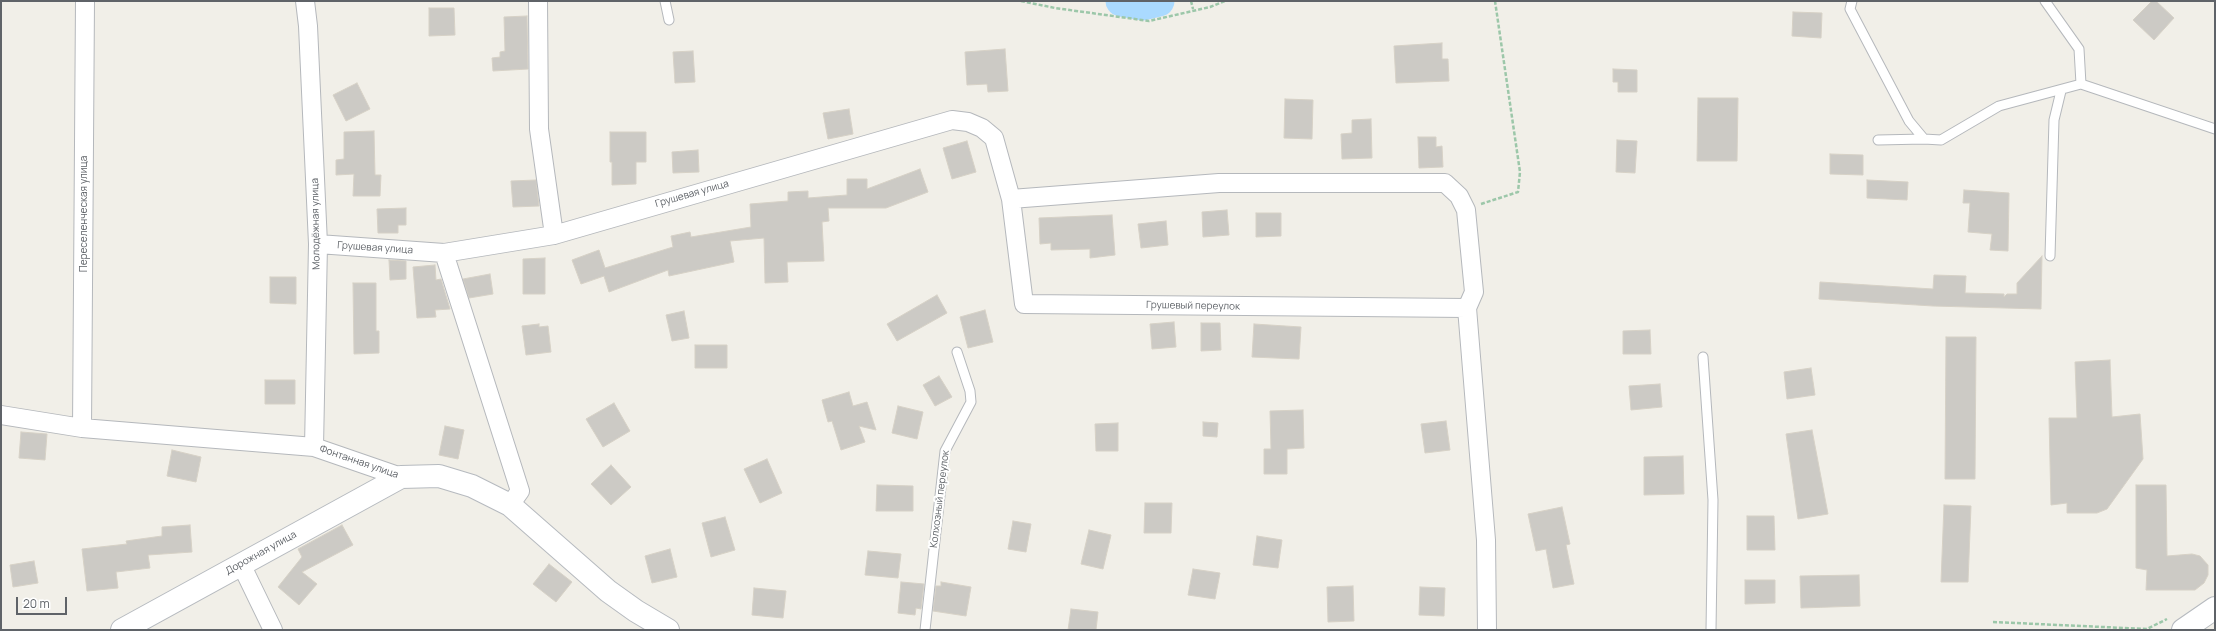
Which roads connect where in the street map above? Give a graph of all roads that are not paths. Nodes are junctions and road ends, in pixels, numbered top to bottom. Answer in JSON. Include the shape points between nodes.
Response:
{"nodes":[{"id":1,"x":85,"y":1,"type":"edge"},
{"id":2,"x":305,"y":1,"type":"edge"},
{"id":3,"x":538,"y":1,"type":"edge"},
{"id":4,"x":665,"y":1,"type":"edge"},
{"id":5,"x":1852,"y":1,"type":"edge"},
{"id":6,"x":2045,"y":1,"type":"edge"},
{"id":7,"x":669,"y":20,"type":"dead end"},
{"id":8,"x":2081,"y":84,"type":"junction"},
{"id":9,"x":2061,"y":90,"type":"junction"},
{"id":10,"x":2215,"y":129,"type":"edge"},
{"id":11,"x":1924,"y":139,"type":"junction"},
{"id":12,"x":1878,"y":140,"type":"dead end"},
{"id":13,"x":1011,"y":199,"type":"junction"},
{"id":14,"x":554,"y":235,"type":"junction"},
{"id":15,"x":318,"y":244,"type":"junction"},
{"id":16,"x":444,"y":253,"type":"junction"},
{"id":17,"x":2050,"y":256,"type":"dead end"},
{"id":18,"x":1467,"y":308,"type":"junction"},
{"id":19,"x":957,"y":352,"type":"dead end"},
{"id":20,"x":1704,"y":357,"type":"dead end"},
{"id":21,"x":1,"y":416,"type":"edge"},
{"id":22,"x":82,"y":428,"type":"junction"},
{"id":23,"x":314,"y":447,"type":"junction"},
{"id":24,"x":401,"y":477,"type":"junction"},
{"id":25,"x":510,"y":505,"type":"junction"},
{"id":26,"x":241,"y":564,"type":"junction"},
{"id":27,"x":2215,"y":608,"type":"edge"},
{"id":28,"x":2178,"y":623,"type":"edge"},
{"id":29,"x":122,"y":630,"type":"edge"},
{"id":30,"x":273,"y":630,"type":"edge"},
{"id":31,"x":668,"y":630,"type":"edge"},
{"id":32,"x":925,"y":630,"type":"edge"},
{"id":33,"x":1487,"y":630,"type":"edge"},
{"id":34,"x":1711,"y":630,"type":"edge"}],
"edges":[{"from":1,"to":22,"type":"street","name":"Переселенческая улица"},
{"from":2,"to":15,"type":"street","name":"Молодёжная улица"},
{"from":3,"to":14,"type":"street","via":[[539,129]]},
{"from":4,"to":7,"type":"lane"},
{"from":5,"to":11,"type":"lane","via":[[1850,10],[1909,121]]},
{"from":6,"to":8,"type":"lane","via":[[2079,48]]},
{"from":8,"to":9,"type":"lane"},
{"from":8,"to":10,"type":"lane"},
{"from":9,"to":11,"type":"lane","via":[[1999,106],[1941,140]]},
{"from":9,"to":17,"type":"lane","via":[[2054,120]]},
{"from":11,"to":12,"type":"lane"},
{"from":13,"to":14,"type":"street","name":"Грушевая улица","via":[[994,138],[982,128],[968,122],[952,120]]},
{"from":13,"to":18,"type":"street","name":"Грушевый переулок","via":[[1024,304]]},
{"from":13,"to":18,"type":"street","via":[[1219,183],[1445,183],[1459,196],[1466,210],[1474,292]]},
{"from":14,"to":16,"type":"street","name":"Грушевая улица"},
{"from":15,"to":16,"type":"street","name":"Грушевая улица"},
{"from":15,"to":23,"type":"street","name":"Молодёжная улица"},
{"from":16,"to":25,"type":"street","via":[[520,491]]},
{"from":18,"to":33,"type":"street","via":[[1486,540]]},
{"from":19,"to":32,"type":"lane","name":"Колхозный переулок","via":[[970,391],[971,402],[945,451]]},
{"from":20,"to":34,"type":"lane","via":[[1714,500]]},
{"from":21,"to":22,"type":"street","name":"Фонтанная улица"},
{"from":22,"to":23,"type":"street","name":"Фонтанная улица"},
{"from":23,"to":24,"type":"street","name":"Фонтанная улица"},
{"from":24,"to":25,"type":"main road","name":"Фонтанная улица","via":[[439,476],[472,486]]},
{"from":24,"to":26,"type":"main road","name":"Дорожная улица"},
{"from":25,"to":31,"type":"main road","name":"Фонтанная улица","via":[[608,591]]},
{"from":26,"to":29,"type":"main road","name":"Дорожная улица"},
{"from":26,"to":30,"type":"street"},
{"from":27,"to":28,"type":"main road"}]}
